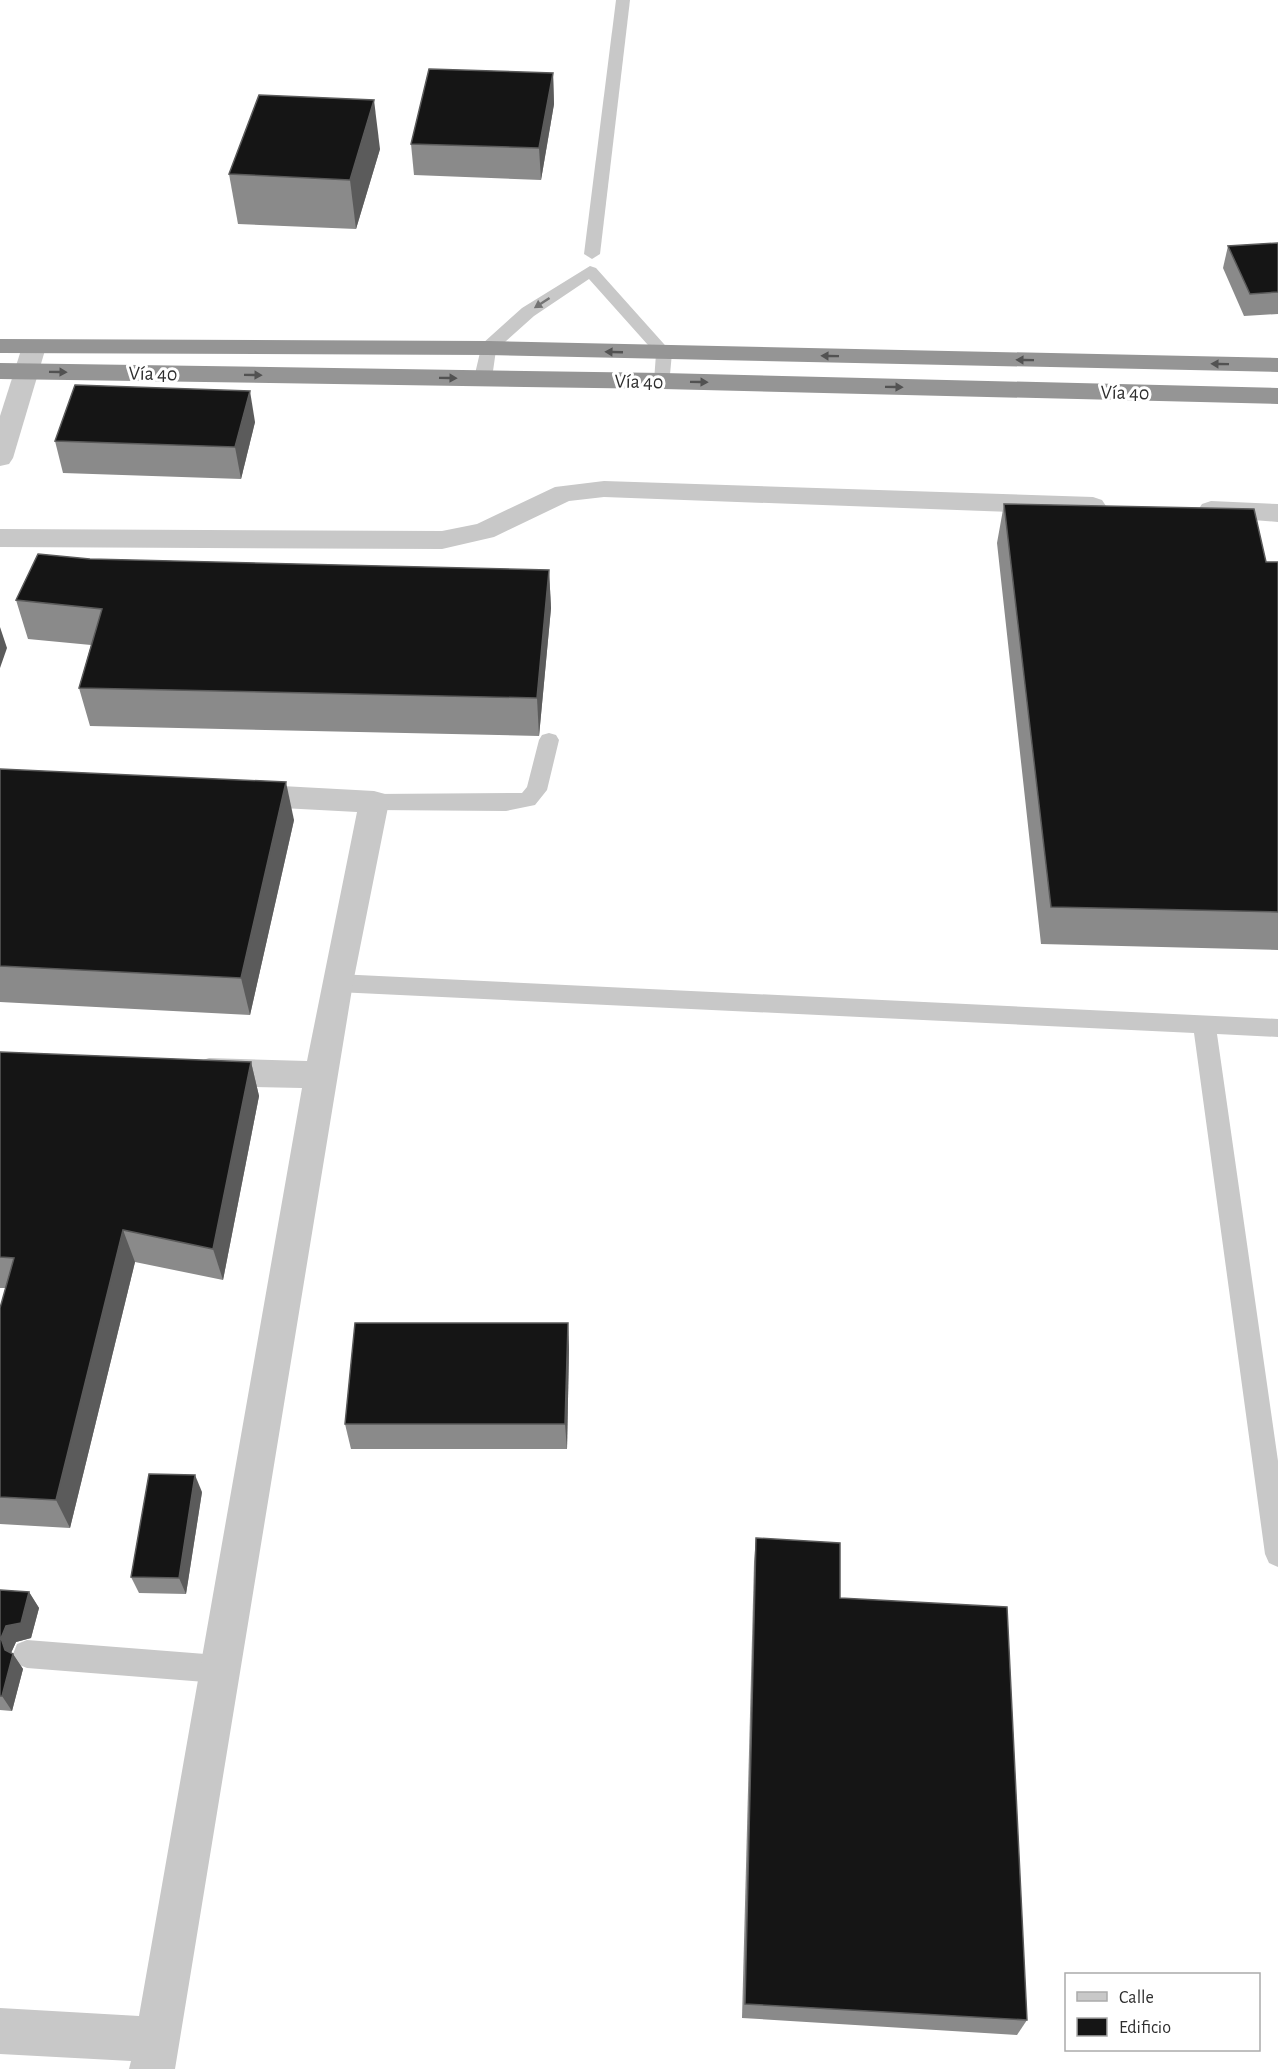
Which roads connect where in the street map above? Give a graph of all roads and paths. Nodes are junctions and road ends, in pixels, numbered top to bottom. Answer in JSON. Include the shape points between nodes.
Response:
{"nodes":[{"id":1,"x":623,"y":0,"type":"edge"},
{"id":2,"x":592,"y":254,"type":"dead end"},
{"id":3,"x":0,"y":346,"type":"edge"},
{"id":4,"x":34,"y":347,"type":"junction"},
{"id":5,"x":488,"y":348,"type":"junction"},
{"id":6,"x":664,"y":353,"type":"junction"},
{"id":7,"x":1278,"y":365,"type":"edge"},
{"id":8,"x":0,"y":371,"type":"edge"},
{"id":9,"x":26,"y":371,"type":"junction"},
{"id":10,"x":483,"y":378,"type":"junction"},
{"id":11,"x":663,"y":381,"type":"junction"},
{"id":12,"x":1278,"y":396,"type":"edge"},
{"id":13,"x":0,"y":458,"type":"edge"},
{"id":14,"x":1112,"y":507,"type":"edge"},
{"id":15,"x":1183,"y":509,"type":"edge"},
{"id":16,"x":1278,"y":513,"type":"edge"},
{"id":17,"x":0,"y":538,"type":"edge"},
{"id":18,"x":549,"y":741,"type":"dead end"},
{"id":19,"x":210,"y":794,"type":"edge"},
{"id":20,"x":374,"y":802,"type":"junction"},
{"id":21,"x":337,"y":983,"type":"junction"},
{"id":22,"x":1204,"y":1025,"type":"junction"},
{"id":23,"x":1278,"y":1028,"type":"edge"},
{"id":24,"x":178,"y":1071,"type":"edge"},
{"id":25,"x":321,"y":1075,"type":"junction"},
{"id":26,"x":1278,"y":1554,"type":"edge"},
{"id":27,"x":27,"y":1654,"type":"dead end"},
{"id":28,"x":218,"y":1669,"type":"junction"},
{"id":29,"x":0,"y":2031,"type":"edge"},
{"id":30,"x":154,"y":2055,"type":"edge"}],
"edges":[{"from":1,"to":2,"type":"lane"},
{"from":3,"to":4,"type":"highway","name":"Vía 40"},
{"from":4,"to":5,"type":"highway","name":"Vía 40"},
{"from":4,"to":9,"type":"street"},
{"from":6,"to":5,"type":"highway","name":"Vía 40","one_way":true},
{"from":6,"to":5,"type":"lane","one_way":true,"via":[[590,271],[528,312]]},
{"from":5,"to":10,"type":"lane"},
{"from":7,"to":6,"type":"highway","name":"Vía 40","one_way":true},
{"from":6,"to":11,"type":"lane"},
{"from":8,"to":9,"type":"highway","name":"Vía 40"},
{"from":9,"to":10,"type":"highway","name":"Vía 40","one_way":true},
{"from":9,"to":13,"type":"street"},
{"from":10,"to":11,"type":"highway","name":"Vía 40"},
{"from":11,"to":12,"type":"highway","name":"Vía 40","one_way":true},
{"from":14,"to":17,"type":"street","via":[[604,489],[564,493],[484,531],[442,540]]},
{"from":15,"to":16,"type":"street"},
{"from":18,"to":20,"type":"lane","via":[[537,790],[528,800],[506,804]]},
{"from":19,"to":20,"type":"street"},
{"from":20,"to":21,"type":"street"},
{"from":21,"to":22,"type":"lane"},
{"from":21,"to":25,"type":"street"},
{"from":22,"to":23,"type":"lane"},
{"from":22,"to":26,"type":"lane"},
{"from":24,"to":25,"type":"street"},
{"from":25,"to":28,"type":"street"},
{"from":27,"to":28,"type":"lane"},
{"from":28,"to":30,"type":"street"},
{"from":29,"to":30,"type":"street"}]}
